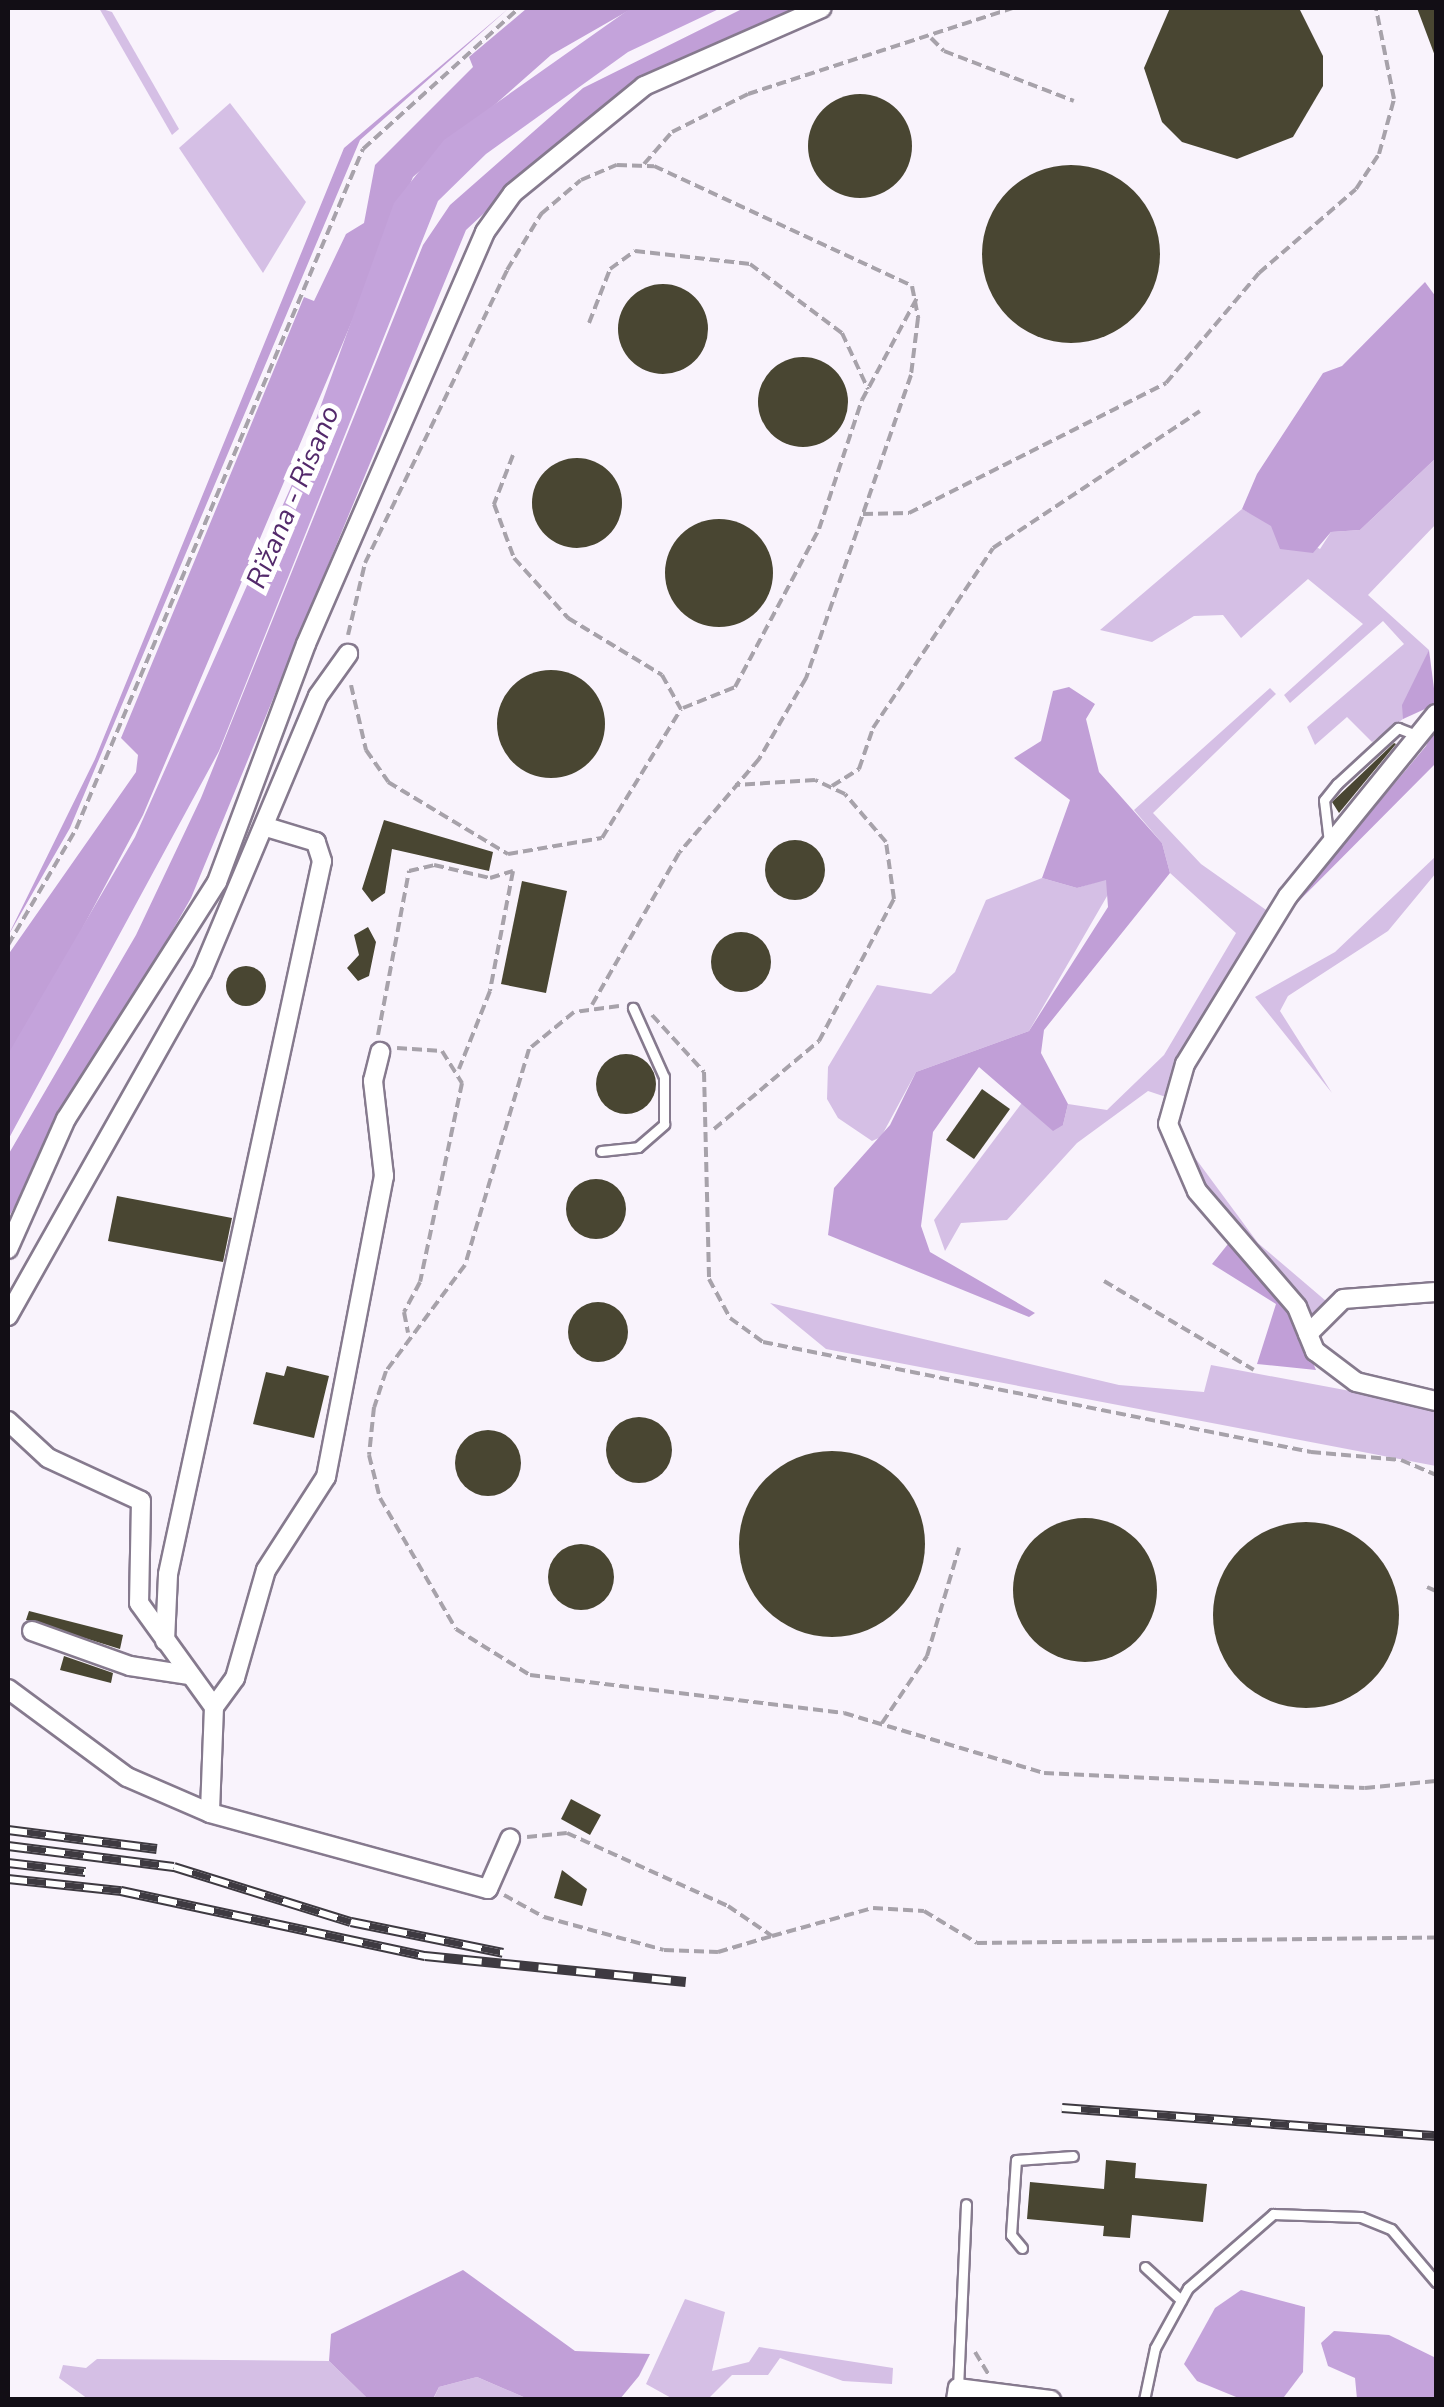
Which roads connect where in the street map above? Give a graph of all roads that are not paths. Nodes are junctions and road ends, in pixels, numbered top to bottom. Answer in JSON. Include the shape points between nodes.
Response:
{"nodes":[{"id":1,"x":822,"y":8,"type":"edge"},
{"id":2,"x":348,"y":654,"type":"road end"},
{"id":3,"x":1436,"y":714,"type":"edge"},
{"id":4,"x":1421,"y":737,"type":"junction"},
{"id":5,"x":270,"y":828,"type":"junction"},
{"id":6,"x":1330,"y":844,"type":"junction"},
{"id":7,"x":633,"y":1008,"type":"road end"},
{"id":8,"x":380,"y":1052,"type":"road end"},
{"id":9,"x":600,"y":1150,"type":"dead end"},
{"id":10,"x":8,"y":1249,"type":"edge"},
{"id":11,"x":1436,"y":1292,"type":"edge"},
{"id":12,"x":12,"y":1311,"type":"edge"},
{"id":13,"x":1308,"y":1334,"type":"junction"},
{"id":14,"x":1436,"y":1401,"type":"edge"},
{"id":15,"x":8,"y":1421,"type":"edge"},
{"id":16,"x":32,"y":1631,"type":"dead end"},
{"id":17,"x":165,"y":1641,"type":"junction"},
{"id":18,"x":179,"y":1670,"type":"junction"},
{"id":19,"x":8,"y":1689,"type":"edge"},
{"id":20,"x":214,"y":1706,"type":"junction"},
{"id":21,"x":210,"y":1812,"type":"junction"},
{"id":22,"x":510,"y":1839,"type":"road end"},
{"id":23,"x":1074,"y":2156,"type":"dead end"},
{"id":24,"x":966,"y":2204,"type":"dead end"},
{"id":25,"x":1022,"y":2248,"type":"dead end"},
{"id":26,"x":1145,"y":2266,"type":"dead end"},
{"id":27,"x":1436,"y":2282,"type":"edge"},
{"id":28,"x":1181,"y":2300,"type":"junction"},
{"id":29,"x":957,"y":2394,"type":"edge"},
{"id":30,"x":1050,"y":2400,"type":"edge"},
{"id":31,"x":1144,"y":2400,"type":"edge"}],
"edges":[{"from":1,"to":10,"type":"street","via":[[644,86],[513,194],[485,232],[306,644],[217,882],[66,1119]]},
{"from":2,"to":5,"type":"street","via":[[304,726]]},
{"from":3,"to":4,"type":"street"},
{"from":4,"to":6,"type":"street"},
{"from":4,"to":6,"type":"lane","via":[[1398,728],[1337,784],[1324,800]]},
{"from":5,"to":12,"type":"street","via":[[202,972],[63,1206]]},
{"from":5,"to":17,"type":"street","via":[[316,842],[322,861],[168,1574]]},
{"from":6,"to":13,"type":"street","via":[[1185,1064],[1168,1124],[1197,1190],[1297,1307]]},
{"from":7,"to":9,"type":"lane","via":[[664,1077],[664,1124],[638,1147]]},
{"from":8,"to":20,"type":"street","via":[[372,1081],[382,1193],[326,1477],[266,1570],[234,1678]]},
{"from":11,"to":13,"type":"street","via":[[1343,1298]]},
{"from":13,"to":14,"type":"street","via":[[1339,1374]]},
{"from":15,"to":17,"type":"street","via":[[48,1458],[142,1501],[139,1603]]},
{"from":16,"to":18,"type":"street","via":[[150,1670]]},
{"from":17,"to":18,"type":"street"},
{"from":18,"to":20,"type":"street"},
{"from":19,"to":21,"type":"street","via":[[127,1777]]},
{"from":20,"to":21,"type":"street"},
{"from":21,"to":22,"type":"street","via":[[488,1889]]},
{"from":23,"to":25,"type":"lane","via":[[1016,2160],[1011,2235]]},
{"from":24,"to":29,"type":"lane"},
{"from":26,"to":28,"type":"lane"},
{"from":27,"to":28,"type":"lane","via":[[1392,2228],[1300,2212],[1251,2228]]},
{"from":28,"to":31,"type":"lane","via":[[1155,2348]]},
{"from":29,"to":30,"type":"street"}]}
